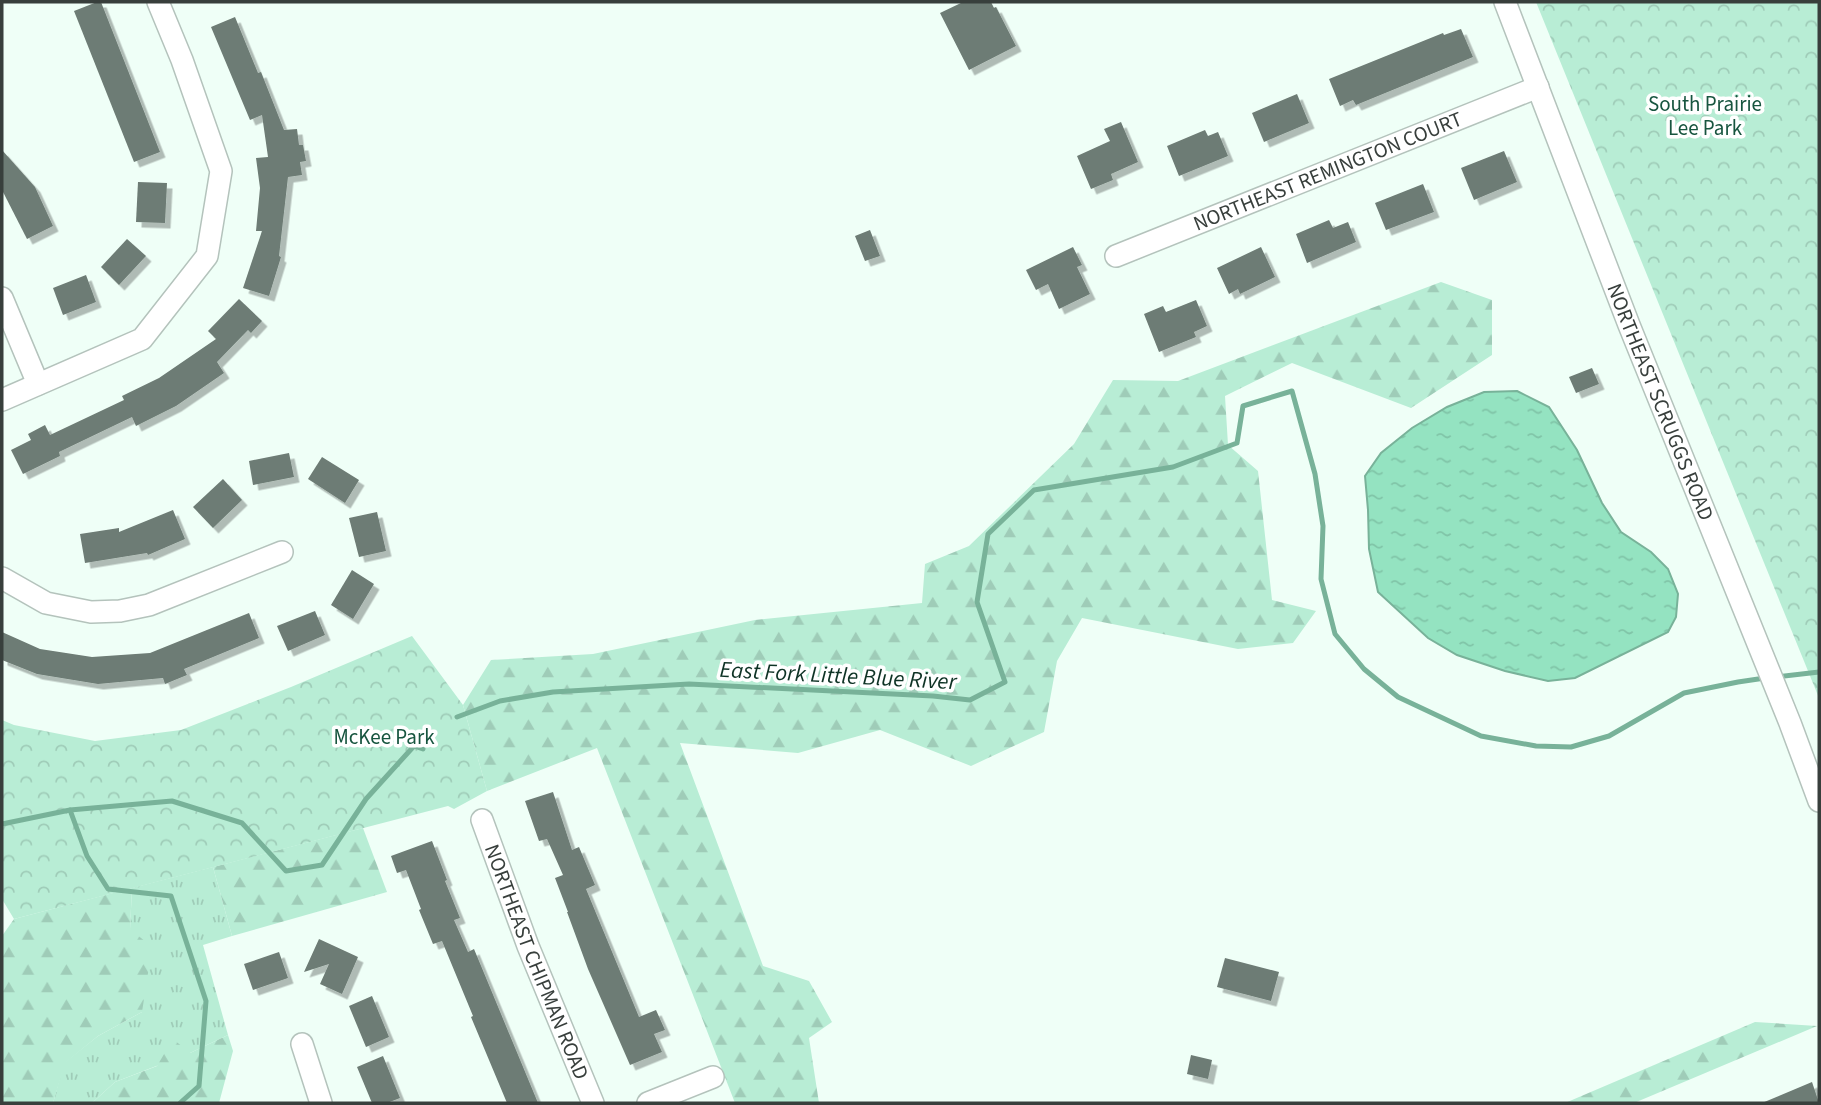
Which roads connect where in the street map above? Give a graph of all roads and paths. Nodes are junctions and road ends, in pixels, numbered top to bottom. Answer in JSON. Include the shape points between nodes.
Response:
{"nodes":[{"id":1,"x":158,"y":2,"type":"edge"},
{"id":2,"x":1505,"y":2,"type":"edge"},
{"id":3,"x":1538,"y":87,"type":"junction"},
{"id":4,"x":1116,"y":256,"type":"dead end"},
{"id":5,"x":2,"y":298,"type":"edge"},
{"id":6,"x":38,"y":384,"type":"junction"},
{"id":7,"x":2,"y":400,"type":"edge"},
{"id":8,"x":282,"y":552,"type":"dead end"},
{"id":9,"x":2,"y":578,"type":"edge"},
{"id":10,"x":1819,"y":801,"type":"edge"},
{"id":11,"x":482,"y":820,"type":"dead end"},
{"id":12,"x":302,"y":1044,"type":"dead end"},
{"id":13,"x":713,"y":1077,"type":"dead end"},
{"id":14,"x":321,"y":1103,"type":"edge"},
{"id":15,"x":593,"y":1103,"type":"edge"},
{"id":16,"x":648,"y":1103,"type":"edge"}],
"edges":[{"from":1,"to":6,"type":"street","via":[[220,172],[207,256],[142,339]]},
{"from":2,"to":3,"type":"street","name":"NORTHEAST SCRUGGS ROAD"},
{"from":3,"to":4,"type":"street","name":"NORTHEAST REMINGTON COURT"},
{"from":3,"to":10,"type":"street","name":"NORTHEAST SCRUGGS ROAD"},
{"from":5,"to":6,"type":"street"},
{"from":6,"to":7,"type":"street"},
{"from":8,"to":9,"type":"street","via":[[149,605],[120,611],[91,612],[46,603]]},
{"from":11,"to":15,"type":"street","name":"NORTHEAST CHIPMAN ROAD"},
{"from":12,"to":14,"type":"street"},
{"from":13,"to":16,"type":"street"}]}
